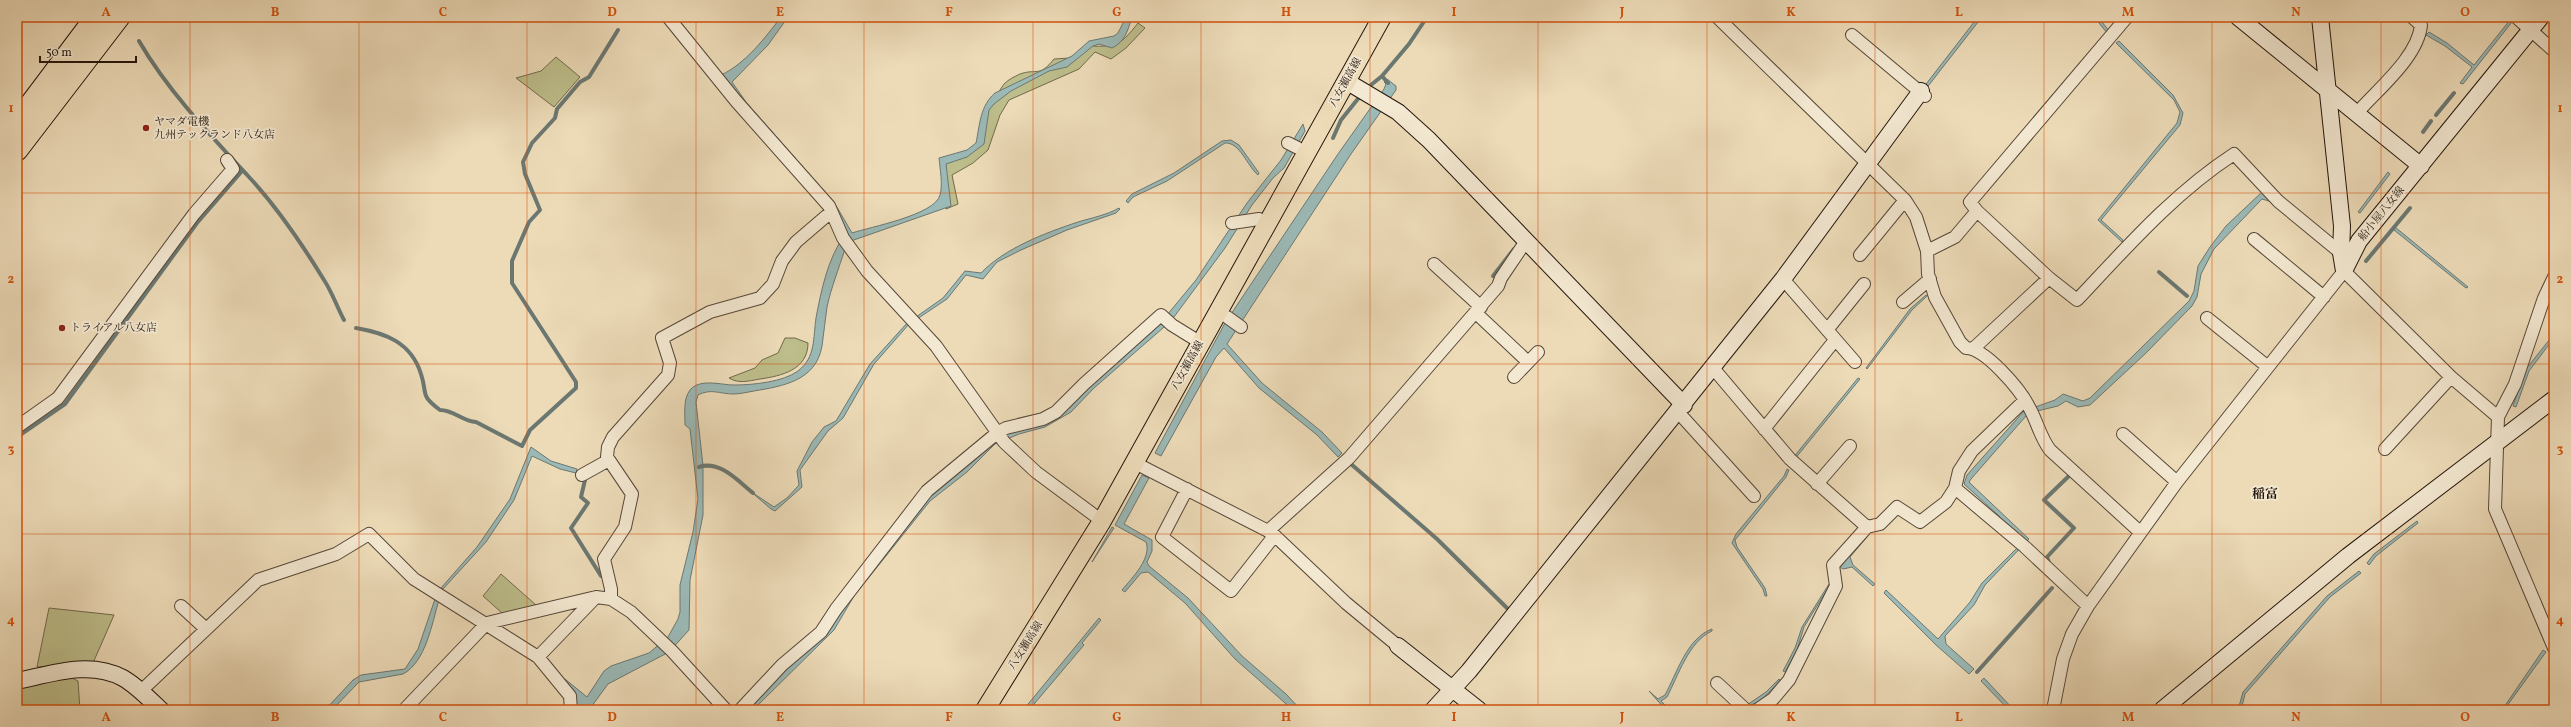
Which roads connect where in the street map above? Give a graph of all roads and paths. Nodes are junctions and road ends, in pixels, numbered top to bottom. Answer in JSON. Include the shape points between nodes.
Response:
{"nodes":[{"id":1,"x":96,"y":17,"type":"edge"},
{"id":2,"x":119,"y":17,"type":"edge"},
{"id":3,"x":668,"y":17,"type":"edge"},
{"id":4,"x":1382,"y":17,"type":"edge"},
{"id":5,"x":1717,"y":17,"type":"edge"},
{"id":6,"x":2127,"y":17,"type":"edge"},
{"id":7,"x":2238,"y":17,"type":"edge"},
{"id":8,"x":2320,"y":17,"type":"edge"},
{"id":9,"x":2412,"y":17,"type":"edge"},
{"id":10,"x":2516,"y":17,"type":"edge"},
{"id":11,"x":2536,"y":23,"type":"edge"},
{"id":12,"x":1852,"y":35,"type":"dead end"},
{"id":13,"x":2554,"y":51,"type":"edge"},
{"id":14,"x":1352,"y":85,"type":"junction"},
{"id":15,"x":1923,"y":93,"type":"joint"},
{"id":16,"x":2329,"y":93,"type":"junction"},
{"id":17,"x":2357,"y":113,"type":"junction"},
{"id":18,"x":17,"y":122,"type":"edge"},
{"id":19,"x":17,"y":150,"type":"edge"},
{"id":20,"x":227,"y":160,"type":"dead end"},
{"id":21,"x":1868,"y":163,"type":"junction"},
{"id":22,"x":2421,"y":166,"type":"junction"},
{"id":23,"x":1905,"y":200,"type":"junction"},
{"id":24,"x":1977,"y":211,"type":"junction"},
{"id":25,"x":831,"y":212,"type":"junction"},
{"id":26,"x":1259,"y":219,"type":"dead end"},
{"id":27,"x":1236,"y":222,"type":"dead end"},
{"id":28,"x":2254,"y":239,"type":"dead end"},
{"id":29,"x":1526,"y":241,"type":"junction"},
{"id":30,"x":1926,"y":251,"type":"junction"},
{"id":31,"x":2341,"y":252,"type":"junction"},
{"id":32,"x":1860,"y":255,"type":"dead end"},
{"id":33,"x":1434,"y":264,"type":"dead end"},
{"id":34,"x":2344,"y":271,"type":"junction"},
{"id":35,"x":2554,"y":277,"type":"edge"},
{"id":36,"x":2049,"y":278,"type":"junction"},
{"id":37,"x":1783,"y":279,"type":"junction"},
{"id":38,"x":1930,"y":279,"type":"junction"},
{"id":39,"x":1864,"y":284,"type":"dead end"},
{"id":40,"x":2324,"y":297,"type":"junction"},
{"id":41,"x":1903,"y":302,"type":"dead end"},
{"id":42,"x":1478,"y":310,"type":"junction"},
{"id":43,"x":1227,"y":317,"type":"dead end"},
{"id":44,"x":2207,"y":318,"type":"dead end"},
{"id":45,"x":1241,"y":327,"type":"dead end"},
{"id":46,"x":1827,"y":330,"type":"junction"},
{"id":47,"x":1194,"y":338,"type":"dead end"},
{"id":48,"x":1836,"y":340,"type":"junction"},
{"id":49,"x":1974,"y":348,"type":"junction"},
{"id":50,"x":1538,"y":352,"type":"dead end"},
{"id":51,"x":1528,"y":362,"type":"junction"},
{"id":52,"x":1854,"y":362,"type":"dead end"},
{"id":53,"x":2268,"y":367,"type":"junction"},
{"id":54,"x":1714,"y":368,"type":"junction"},
{"id":55,"x":1514,"y":377,"type":"dead end"},
{"id":56,"x":2451,"y":377,"type":"junction"},
{"id":57,"x":2554,"y":400,"type":"edge"},
{"id":58,"x":2029,"y":406,"type":"junction"},
{"id":59,"x":1681,"y":408,"type":"junction"},
{"id":60,"x":2498,"y":417,"type":"junction"},
{"id":61,"x":17,"y":427,"type":"edge"},
{"id":62,"x":1764,"y":429,"type":"junction"},
{"id":63,"x":2122,"y":434,"type":"dead end"},
{"id":64,"x":1000,"y":436,"type":"junction"},
{"id":65,"x":2498,"y":442,"type":"junction"},
{"id":66,"x":1850,"y":446,"type":"dead end"},
{"id":67,"x":2385,"y":449,"type":"dead end"},
{"id":68,"x":609,"y":460,"type":"junction"},
{"id":69,"x":1135,"y":463,"type":"junction"},
{"id":70,"x":582,"y":475,"type":"dead end"},
{"id":71,"x":2177,"y":482,"type":"junction"},
{"id":72,"x":1817,"y":484,"type":"junction"},
{"id":73,"x":1955,"y":488,"type":"junction"},
{"id":74,"x":1187,"y":489,"type":"junction"},
{"id":75,"x":1754,"y":496,"type":"dead end"},
{"id":76,"x":1102,"y":521,"type":"junction"},
{"id":77,"x":1867,"y":527,"type":"junction"},
{"id":78,"x":1270,"y":532,"type":"junction"},
{"id":79,"x":2140,"y":532,"type":"junction"},
{"id":80,"x":596,"y":597,"type":"junction"},
{"id":81,"x":611,"y":599,"type":"junction"},
{"id":82,"x":181,"y":606,"type":"dead end"},
{"id":83,"x":2088,"y":606,"type":"junction"},
{"id":84,"x":487,"y":623,"type":"junction"},
{"id":85,"x":206,"y":630,"type":"junction"},
{"id":86,"x":1398,"y":646,"type":"joint"},
{"id":87,"x":2554,"y":648,"type":"edge"},
{"id":88,"x":538,"y":657,"type":"junction"},
{"id":89,"x":17,"y":681,"type":"edge"},
{"id":90,"x":1717,"y":683,"type":"dead end"},
{"id":91,"x":1452,"y":689,"type":"junction"},
{"id":92,"x":141,"y":691,"type":"junction"},
{"id":93,"x":1745,"y":709,"type":"edge"},
{"id":94,"x":161,"y":710,"type":"edge"},
{"id":95,"x":404,"y":710,"type":"edge"},
{"id":96,"x":571,"y":710,"type":"edge"},
{"id":97,"x":726,"y":710,"type":"edge"},
{"id":98,"x":740,"y":710,"type":"edge"},
{"id":99,"x":985,"y":710,"type":"edge"},
{"id":100,"x":1433,"y":710,"type":"edge"},
{"id":101,"x":1479,"y":710,"type":"edge"},
{"id":102,"x":1757,"y":710,"type":"edge"},
{"id":103,"x":2053,"y":710,"type":"edge"},
{"id":104,"x":2162,"y":710,"type":"edge"}],
"edges":[{"from":1,"to":18,"type":"highway"},
{"from":2,"to":19,"type":"highway"},
{"from":3,"to":25,"type":"street","via":[[736,101],[824,200]]},
{"from":4,"to":14,"type":"main road","name":"八女瀬高線"},
{"from":5,"to":21,"type":"street"},
{"from":6,"to":24,"type":"street","via":[[1970,202]]},
{"from":7,"to":16,"type":"street"},
{"from":8,"to":16,"type":"street","name":"船小屋八女線"},
{"from":9,"to":17,"type":"street","via":[[2421,25],[2420,39],[2406,60]]},
{"from":10,"to":11,"type":"street"},
{"from":11,"to":13,"type":"street"},
{"from":11,"to":22,"type":"street","name":"船小屋八女線"},
{"from":12,"to":15,"type":"street"},
{"from":14,"to":29,"type":"street","via":[[1389,107],[1429,140]]},
{"from":14,"to":69,"type":"main road","name":"八女瀬高線"},
{"from":15,"to":21,"type":"street"},
{"from":16,"to":17,"type":"street"},
{"from":16,"to":31,"type":"street","name":"船小屋八女線","via":[[2342,226]]},
{"from":17,"to":22,"type":"street"},
{"from":20,"to":61,"type":"street","via":[[233,169],[194,214],[58,398]]},
{"from":21,"to":23,"type":"street"},
{"from":21,"to":37,"type":"street"},
{"from":22,"to":34,"type":"street","name":"船小屋八女線","via":[[2359,241]]},
{"from":23,"to":30,"type":"street","via":[[1916,217]]},
{"from":23,"to":32,"type":"street"},
{"from":24,"to":30,"type":"street","via":[[1955,237]]},
{"from":24,"to":36,"type":"street"},
{"from":25,"to":64,"type":"street","via":[[845,242],[898,306],[936,346]]},
{"from":25,"to":68,"type":"street","via":[[796,242],[782,261],[773,284],[760,298],[710,312],[662,338],[670,363],[668,376],[613,437],[608,447]]},
{"from":26,"to":27,"type":"street"},
{"from":28,"to":40,"type":"street"},
{"from":29,"to":42,"type":"street","via":[[1498,286]]},
{"from":29,"to":59,"type":"street"},
{"from":30,"to":38,"type":"street"},
{"from":31,"to":34,"type":"street","name":"船小屋八女線"},
{"from":31,"to":36,"type":"street","via":[[2278,201],[2234,154],[2206,173],[2128,244],[2077,300]]},
{"from":33,"to":42,"type":"street"},
{"from":34,"to":40,"type":"street"},
{"from":34,"to":56,"type":"street"},
{"from":35,"to":60,"type":"street","via":[[2544,298],[2515,384]]},
{"from":36,"to":49,"type":"street"},
{"from":37,"to":46,"type":"street"},
{"from":37,"to":54,"type":"street"},
{"from":38,"to":41,"type":"street"},
{"from":38,"to":49,"type":"street","via":[[1960,342],[1966,348]]},
{"from":39,"to":46,"type":"street"},
{"from":40,"to":53,"type":"street"},
{"from":42,"to":51,"type":"street"},
{"from":42,"to":78,"type":"street","via":[[1349,458]]},
{"from":43,"to":45,"type":"street"},
{"from":44,"to":53,"type":"street"},
{"from":46,"to":48,"type":"street"},
{"from":47,"to":64,"type":"street","via":[[1161,315],[1056,412],[1043,419],[1006,428]]},
{"from":48,"to":52,"type":"street"},
{"from":48,"to":62,"type":"street"},
{"from":49,"to":58,"type":"street","via":[[2004,374]]},
{"from":50,"to":51,"type":"street"},
{"from":51,"to":55,"type":"street"},
{"from":53,"to":71,"type":"street"},
{"from":54,"to":59,"type":"street"},
{"from":54,"to":62,"type":"street"},
{"from":56,"to":60,"type":"street"},
{"from":56,"to":67,"type":"street"},
{"from":57,"to":65,"type":"street"},
{"from":58,"to":73,"type":"street","via":[[1972,451],[1959,471]]},
{"from":58,"to":79,"type":"street","via":[[2042,439],[2050,450]]},
{"from":59,"to":75,"type":"street"},
{"from":59,"to":91,"type":"street"},
{"from":60,"to":65,"type":"street"},
{"from":62,"to":72,"type":"street","via":[[1790,459]]},
{"from":63,"to":71,"type":"street"},
{"from":64,"to":76,"type":"street","via":[[1036,472]]},
{"from":64,"to":98,"type":"street","via":[[927,491],[912,507],[836,609],[822,632],[782,665]]},
{"from":65,"to":87,"type":"street","via":[[2495,509]]},
{"from":65,"to":104,"type":"street","via":[[2348,556]]},
{"from":66,"to":72,"type":"street"},
{"from":68,"to":70,"type":"street"},
{"from":68,"to":81,"type":"street","via":[[632,494],[625,527],[604,559]]},
{"from":69,"to":74,"type":"street"},
{"from":69,"to":76,"type":"main road","name":"八女瀬高線"},
{"from":71,"to":79,"type":"street"},
{"from":72,"to":77,"type":"street"},
{"from":73,"to":77,"type":"street","via":[[1946,502],[1920,522],[1897,507],[1880,524]]},
{"from":73,"to":83,"type":"street"},
{"from":74,"to":78,"type":"street"},
{"from":74,"to":78,"type":"street","via":[[1162,537],[1231,591],[1270,540]]},
{"from":76,"to":99,"type":"main road","name":"八女瀬高線"},
{"from":77,"to":102,"type":"street","via":[[1833,565],[1836,586],[1789,680],[1773,699]]},
{"from":78,"to":86,"type":"street","via":[[1346,603]]},
{"from":79,"to":83,"type":"street"},
{"from":80,"to":81,"type":"street"},
{"from":80,"to":84,"type":"street"},
{"from":80,"to":88,"type":"street"},
{"from":81,"to":97,"type":"street","via":[[631,612],[663,642]]},
{"from":82,"to":85,"type":"street"},
{"from":83,"to":103,"type":"street","via":[[2062,658]]},
{"from":84,"to":85,"type":"street","via":[[414,579],[369,534],[336,554],[258,580]]},
{"from":84,"to":88,"type":"street"},
{"from":84,"to":95,"type":"street"},
{"from":85,"to":92,"type":"street"},
{"from":86,"to":91,"type":"street"},
{"from":88,"to":96,"type":"street","via":[[570,696]]},
{"from":89,"to":92,"type":"street","via":[[87,669],[123,678]]},
{"from":90,"to":93,"type":"street"},
{"from":91,"to":100,"type":"street"},
{"from":91,"to":101,"type":"street"},
{"from":92,"to":94,"type":"street"}]}
